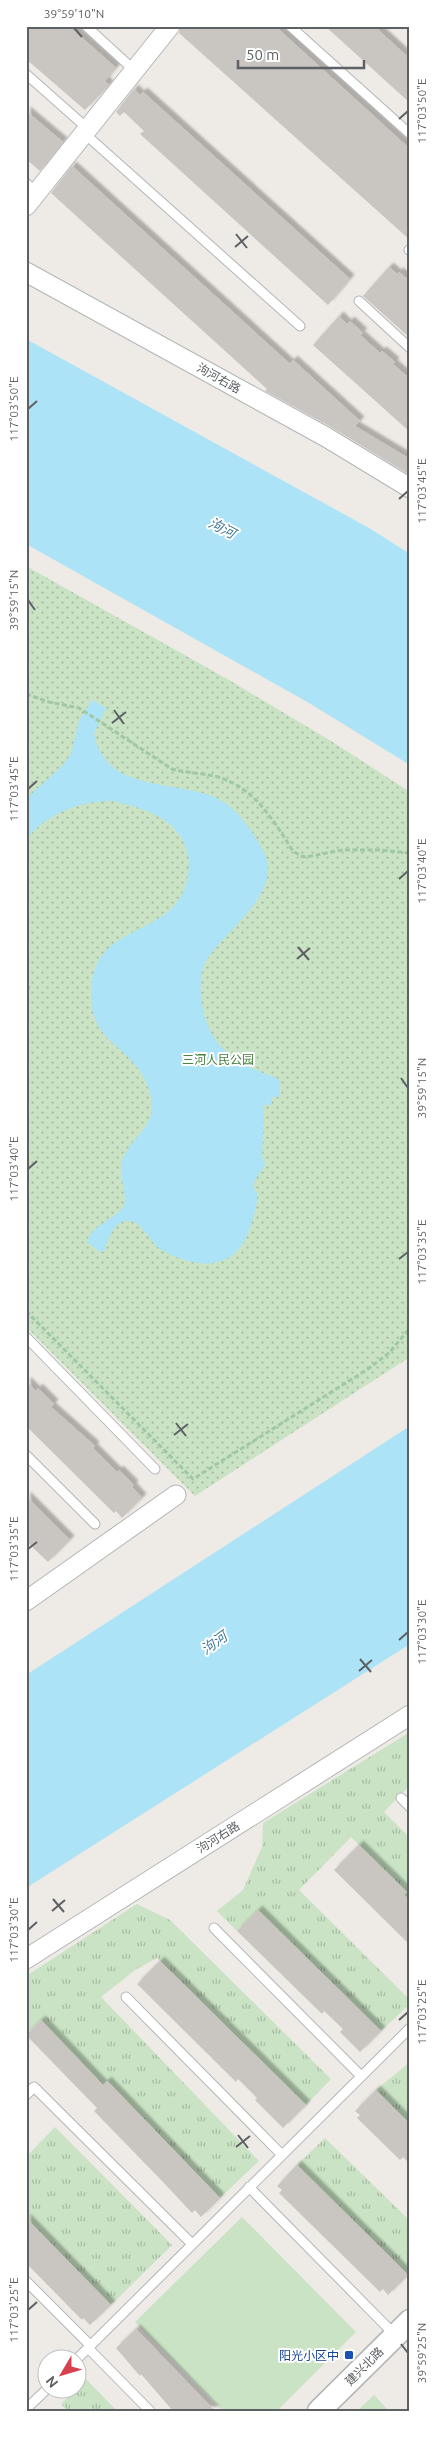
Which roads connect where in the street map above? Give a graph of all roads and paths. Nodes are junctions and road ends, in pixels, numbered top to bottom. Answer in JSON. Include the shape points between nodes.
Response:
{"nodes":[{"id":1,"x":86,"y":26,"type":"edge"},
{"id":2,"x":170,"y":26,"type":"edge"},
{"id":3,"x":290,"y":26,"type":"edge"},
{"id":4,"x":134,"y":70,"type":"junction"},
{"id":5,"x":26,"y":74,"type":"edge"},
{"id":6,"x":86,"y":131,"type":"junction"},
{"id":7,"x":410,"y":134,"type":"edge"},
{"id":8,"x":30,"y":194,"type":"edge"},
{"id":9,"x":26,"y":272,"type":"edge"},
{"id":10,"x":359,"y":301,"type":"dead end"},
{"id":11,"x":300,"y":326,"type":"dead end"},
{"id":12,"x":410,"y":348,"type":"edge"},
{"id":13,"x":410,"y":488,"type":"edge"},
{"id":14,"x":26,"y":694,"type":"edge"},
{"id":15,"x":410,"y":853,"type":"edge"},
{"id":16,"x":26,"y":1310,"type":"edge"},
{"id":17,"x":410,"y":1328,"type":"edge"},
{"id":18,"x":26,"y":1337,"type":"edge"},
{"id":19,"x":26,"y":1455,"type":"edge"},
{"id":20,"x":155,"y":1469,"type":"dead end"},
{"id":21,"x":176,"y":1495,"type":"dead end"},
{"id":22,"x":95,"y":1524,"type":"dead end"},
{"id":23,"x":26,"y":1601,"type":"edge"},
{"id":24,"x":410,"y":1715,"type":"edge"},
{"id":25,"x":401,"y":1798,"type":"dead end"},
{"id":26,"x":410,"y":1807,"type":"edge"},
{"id":27,"x":214,"y":1928,"type":"dead end"},
{"id":28,"x":26,"y":1959,"type":"edge"},
{"id":29,"x":126,"y":1997,"type":"dead end"},
{"id":30,"x":409,"y":2031,"type":"edge"},
{"id":31,"x":361,"y":2076,"type":"junction"},
{"id":32,"x":26,"y":2094,"type":"edge"},
{"id":33,"x":282,"y":2155,"type":"junction"},
{"id":34,"x":250,"y":2187,"type":"junction"},
{"id":35,"x":192,"y":2244,"type":"junction"},
{"id":36,"x":26,"y":2281,"type":"edge"},
{"id":37,"x":405,"y":2328,"type":"edge"},
{"id":38,"x":89,"y":2347,"type":"junction"},
{"id":39,"x":86,"y":2350,"type":"edge"},
{"id":40,"x":38,"y":2398,"type":"edge"},
{"id":41,"x":26,"y":2410,"type":"edge"},
{"id":42,"x":150,"y":2411,"type":"edge"},
{"id":43,"x":319,"y":2411,"type":"edge"}],
"edges":[{"from":1,"to":4,"type":"lane"},
{"from":2,"to":4,"type":"street"},
{"from":3,"to":7,"type":"lane"},
{"from":4,"to":6,"type":"street"},
{"from":5,"to":6,"type":"lane"},
{"from":6,"to":8,"type":"street"},
{"from":6,"to":11,"type":"lane"},
{"from":9,"to":13,"type":"street","name":"泃河右路","via":[[326,437]]},
{"from":10,"to":12,"type":"lane"},
{"from":14,"to":15,"type":"path","via":[[79,708],[172,769],[219,778],[236,785],[261,803],[293,851],[301,856],[312,857],[342,850]]},
{"from":16,"to":17,"type":"path","via":[[192,1479],[368,1369],[389,1353]]},
{"from":18,"to":20,"type":"lane"},
{"from":19,"to":22,"type":"lane"},
{"from":21,"to":23,"type":"street"},
{"from":24,"to":28,"type":"street","name":"泃河右路"},
{"from":25,"to":26,"type":"lane"},
{"from":27,"to":31,"type":"lane"},
{"from":29,"to":33,"type":"lane"},
{"from":30,"to":31,"type":"lane"},
{"from":31,"to":33,"type":"lane"},
{"from":32,"to":35,"type":"lane","via":[[34,2087]]},
{"from":33,"to":34,"type":"lane"},
{"from":34,"to":35,"type":"lane"},
{"from":34,"to":37,"type":"lane"},
{"from":35,"to":38,"type":"lane"},
{"from":36,"to":38,"type":"lane"},
{"from":37,"to":43,"type":"street","name":"建兴北路"},
{"from":38,"to":39,"type":"lane"},
{"from":38,"to":42,"type":"lane"},
{"from":40,"to":41,"type":"lane"}]}
